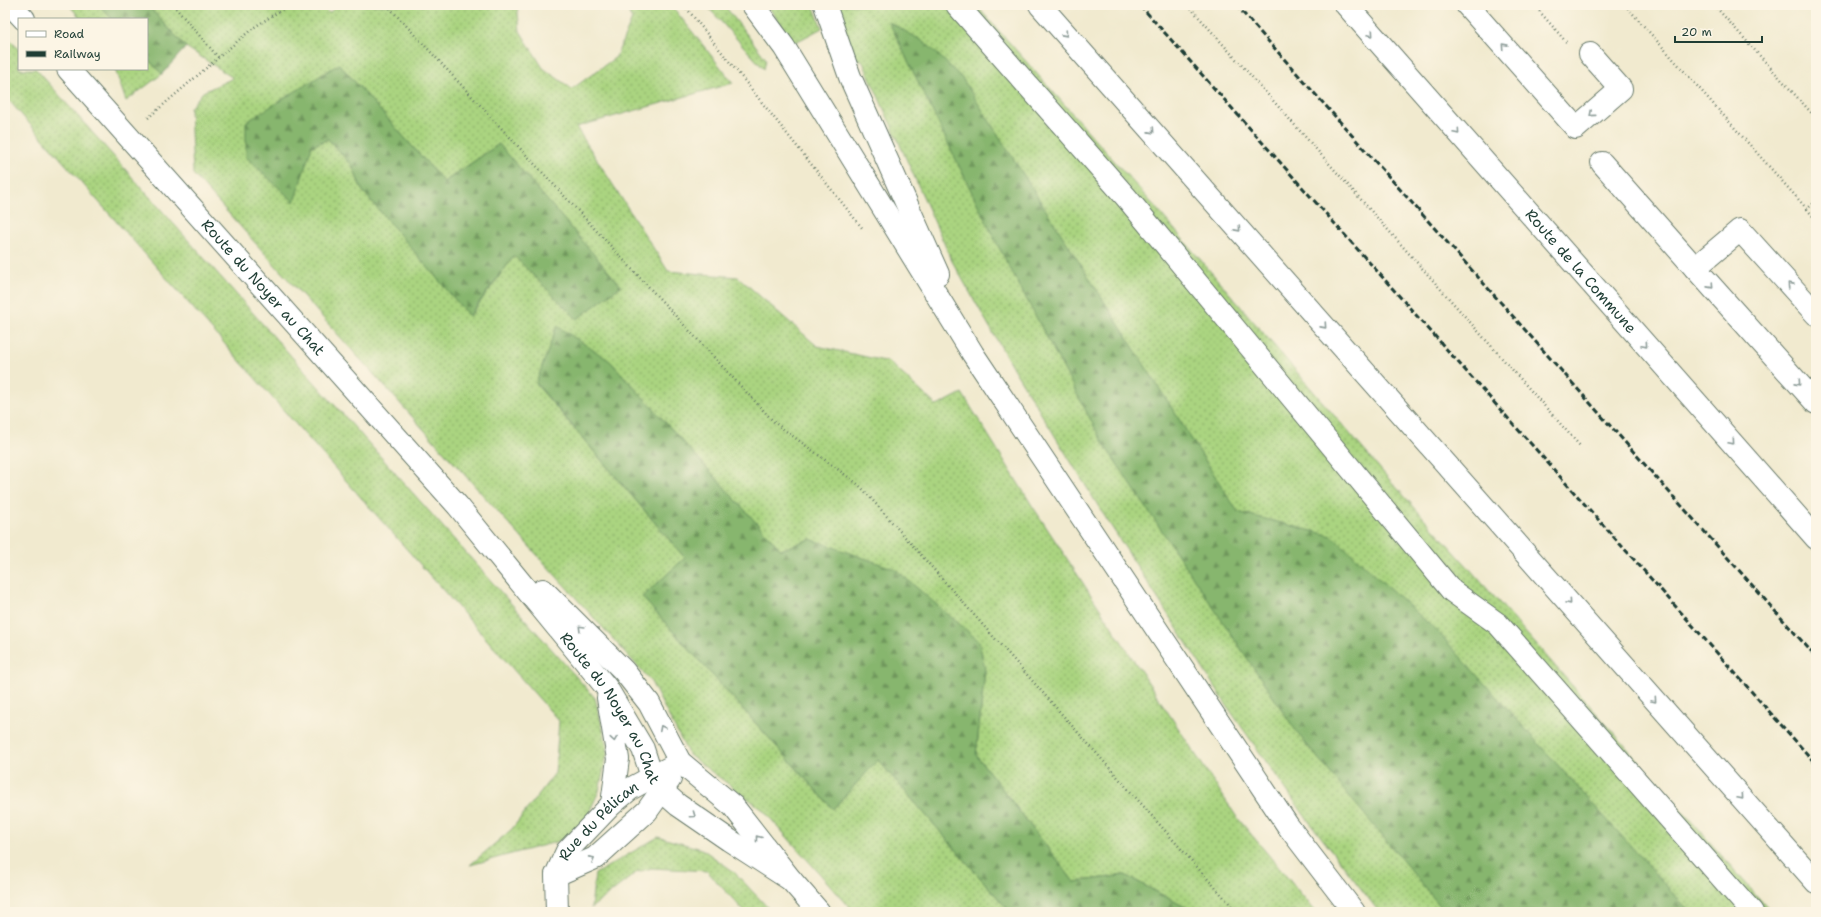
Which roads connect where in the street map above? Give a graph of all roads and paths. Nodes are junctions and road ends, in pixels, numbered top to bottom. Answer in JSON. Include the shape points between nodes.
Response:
{"nodes":[{"id":1,"x":11,"y":5,"type":"edge"},
{"id":2,"x":173,"y":5,"type":"edge"},
{"id":3,"x":289,"y":5,"type":"edge"},
{"id":4,"x":387,"y":5,"type":"edge"},
{"id":5,"x":684,"y":5,"type":"edge"},
{"id":6,"x":753,"y":5,"type":"edge"},
{"id":7,"x":825,"y":5,"type":"edge"},
{"id":8,"x":957,"y":5,"type":"edge"},
{"id":9,"x":1040,"y":5,"type":"edge"},
{"id":10,"x":1188,"y":5,"type":"edge"},
{"id":11,"x":1346,"y":5,"type":"edge"},
{"id":12,"x":1467,"y":5,"type":"edge"},
{"id":13,"x":1625,"y":5,"type":"edge"},
{"id":14,"x":1714,"y":5,"type":"edge"},
{"id":15,"x":1809,"y":5,"type":"edge"},
{"id":16,"x":1816,"y":13,"type":"edge"},
{"id":17,"x":23,"y":18,"type":"edge"},
{"id":18,"x":1590,"y":54,"type":"dead end"},
{"id":19,"x":219,"y":58,"type":"junction"},
{"id":20,"x":69,"y":70,"type":"edge"},
{"id":21,"x":1816,"y":118,"type":"edge"},
{"id":22,"x":127,"y":135,"type":"junction"},
{"id":23,"x":1602,"y":163,"type":"dead end"},
{"id":24,"x":1816,"y":201,"type":"edge"},
{"id":25,"x":1807,"y":209,"type":"junction"},
{"id":26,"x":1816,"y":220,"type":"edge"},
{"id":27,"x":867,"y":234,"type":"dead end"},
{"id":28,"x":1695,"y":268,"type":"junction"},
{"id":29,"x":1816,"y":314,"type":"edge"},
{"id":30,"x":973,"y":354,"type":"junction"},
{"id":31,"x":1816,"y":403,"type":"edge"},
{"id":32,"x":1581,"y":447,"type":"dead end"},
{"id":33,"x":458,"y":506,"type":"junction"},
{"id":34,"x":1816,"y":538,"type":"edge"},
{"id":35,"x":606,"y":687,"type":"junction"},
{"id":36,"x":680,"y":762,"type":"junction"},
{"id":37,"x":657,"y":784,"type":"junction"},
{"id":38,"x":612,"y":804,"type":"junction"},
{"id":39,"x":556,"y":875,"type":"junction"},
{"id":40,"x":791,"y":880,"type":"junction"},
{"id":41,"x":1814,"y":882,"type":"edge"},
{"id":42,"x":557,"y":912,"type":"edge"},
{"id":43,"x":820,"y":912,"type":"edge"},
{"id":44,"x":1237,"y":912,"type":"edge"},
{"id":45,"x":1354,"y":912,"type":"edge"},
{"id":46,"x":1752,"y":912,"type":"edge"}],
"edges":[{"from":1,"to":17,"type":"street"},
{"from":2,"to":19,"type":"path"},
{"from":3,"to":19,"type":"path","via":[[254,28]]},
{"from":4,"to":44,"type":"path","via":[[776,423],[859,485]]},
{"from":5,"to":27,"type":"path"},
{"from":6,"to":30,"type":"street","via":[[784,47]]},
{"from":7,"to":30,"type":"street","via":[[850,77]]},
{"from":8,"to":46,"type":"street","via":[[1126,197],[1452,591],[1498,624]]},
{"from":9,"to":41,"type":"street","one_way":true},
{"from":10,"to":32,"type":"path"},
{"from":11,"to":34,"type":"street","name":"Route de la Commune","one_way":true},
{"from":18,"to":12,"type":"street","one_way":true,"via":[[1621,89],[1576,128]]},
{"from":13,"to":25,"type":"path"},
{"from":14,"to":21,"type":"path"},
{"from":15,"to":16,"type":"path"},
{"from":19,"to":22,"type":"path"},
{"from":20,"to":22,"type":"street","name":"Route du Noyer au Chat"},
{"from":22,"to":33,"type":"street","name":"Route du Noyer au Chat"},
{"from":23,"to":28,"type":"street"},
{"from":24,"to":25,"type":"path"},
{"from":25,"to":26,"type":"path"},
{"from":29,"to":28,"type":"street","one_way":true,"via":[[1740,230]]},
{"from":28,"to":31,"type":"street","one_way":true},
{"from":30,"to":45,"type":"street","via":[[1288,826]]},
{"from":33,"to":35,"type":"street","name":"Route du Noyer au Chat"},
{"from":36,"to":33,"type":"street","name":"Route du Noyer au Chat","one_way":true,"via":[[649,703],[624,671]]},
{"from":35,"to":37,"type":"street","name":"Route du Noyer au Chat","via":[[643,749]]},
{"from":35,"to":38,"type":"street","one_way":true,"via":[[618,759]]},
{"from":36,"to":37,"type":"street"},
{"from":40,"to":36,"type":"street","name":"Route du Noyer au Chat","one_way":true,"via":[[733,806]]},
{"from":37,"to":38,"type":"street","name":"Rue du Pélican","via":[[630,789]]},
{"from":39,"to":37,"type":"street","name":"Rue du Pélican","one_way":true,"via":[[595,858],[647,811]]},
{"from":37,"to":40,"type":"street","name":"Route du Noyer au Chat","one_way":true,"via":[[678,805]]},
{"from":38,"to":39,"type":"street","name":"Rue du Pélican","via":[[567,851]]},
{"from":39,"to":42,"type":"street","name":"Rue du Pélican"},
{"from":40,"to":43,"type":"street","name":"Route du Noyer au Chat"}]}
